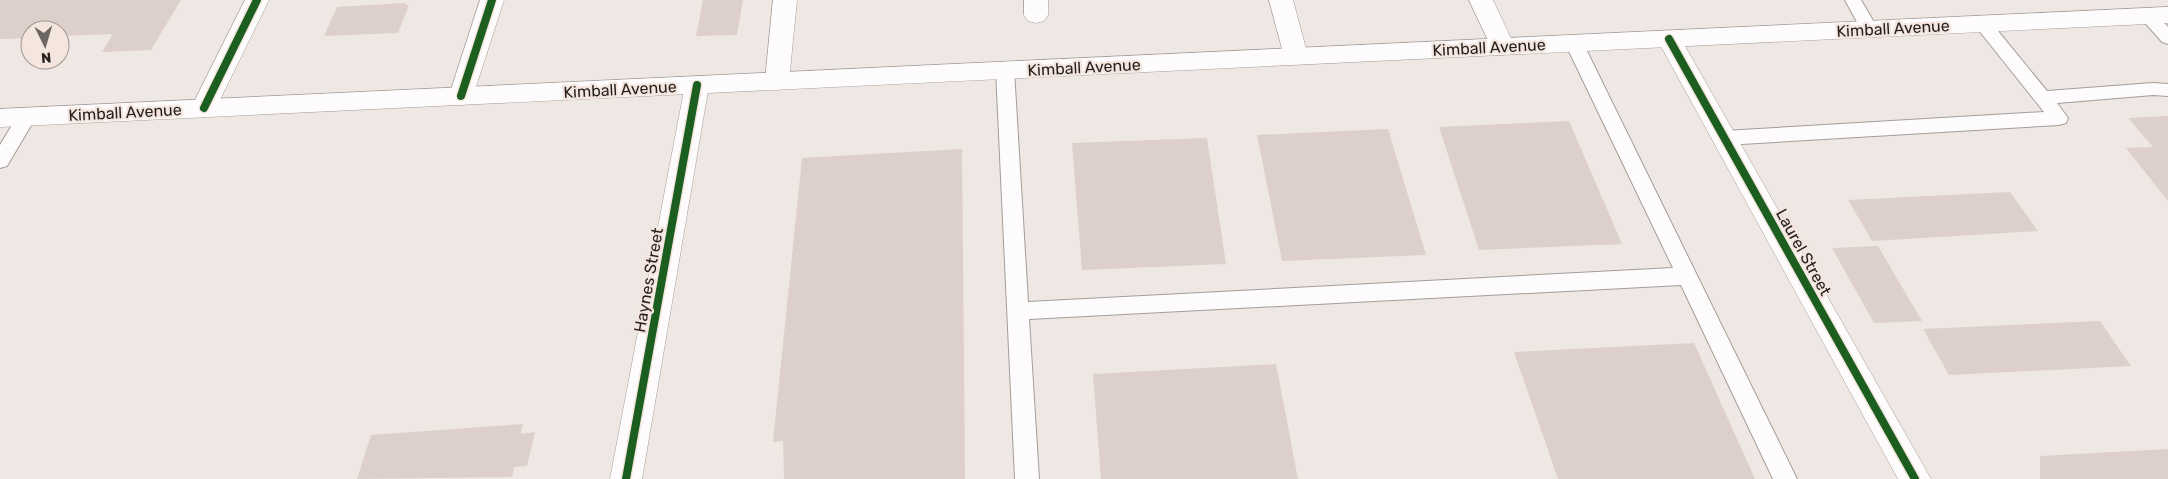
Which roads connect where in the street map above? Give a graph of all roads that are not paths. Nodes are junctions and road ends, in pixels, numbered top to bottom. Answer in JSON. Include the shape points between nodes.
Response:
{"nodes":[{"id":1,"x":256,"y":0,"type":"edge"},
{"id":2,"x":492,"y":0,"type":"edge"},
{"id":3,"x":785,"y":0,"type":"edge"},
{"id":4,"x":1281,"y":0,"type":"edge"},
{"id":5,"x":1481,"y":0,"type":"edge"},
{"id":6,"x":1853,"y":0,"type":"edge"},
{"id":7,"x":2158,"y":15,"type":"edge"},
{"id":8,"x":1984,"y":24,"type":"junction"},
{"id":9,"x":1869,"y":30,"type":"junction"},
{"id":10,"x":2168,"y":38,"type":"edge"},
{"id":11,"x":1669,"y":39,"type":"junction"},
{"id":12,"x":1574,"y":43,"type":"junction"},
{"id":13,"x":1503,"y":47,"type":"junction"},
{"id":14,"x":1296,"y":56,"type":"junction"},
{"id":15,"x":1005,"y":70,"type":"junction"},
{"id":16,"x":777,"y":81,"type":"junction"},
{"id":17,"x":697,"y":85,"type":"junction"},
{"id":18,"x":2168,"y":90,"type":"edge"},
{"id":19,"x":461,"y":96,"type":"junction"},
{"id":20,"x":2043,"y":98,"type":"junction"},
{"id":21,"x":204,"y":108,"type":"junction"},
{"id":22,"x":27,"y":117,"type":"junction"},
{"id":23,"x":0,"y":118,"type":"edge"},
{"id":24,"x":1724,"y":138,"type":"junction"},
{"id":25,"x":0,"y":161,"type":"edge"},
{"id":26,"x":1686,"y":276,"type":"junction"},
{"id":27,"x":1018,"y":311,"type":"junction"},
{"id":28,"x":626,"y":479,"type":"edge"},
{"id":29,"x":1027,"y":479,"type":"edge"},
{"id":30,"x":1785,"y":479,"type":"edge"},
{"id":31,"x":1915,"y":479,"type":"edge"}],
"edges":[{"from":1,"to":21,"type":"main road"},
{"from":2,"to":19,"type":"main road"},
{"from":3,"to":16,"type":"main road"},
{"from":4,"to":14,"type":"main road"},
{"from":5,"to":13,"type":"main road"},
{"from":6,"to":9,"type":"lane"},
{"from":7,"to":8,"type":"main road","name":"Kimball Avenue"},
{"from":7,"to":10,"type":"lane"},
{"from":8,"to":9,"type":"main road","name":"Kimball Avenue"},
{"from":8,"to":20,"type":"lane"},
{"from":9,"to":11,"type":"main road","name":"Kimball Avenue"},
{"from":11,"to":12,"type":"main road","name":"Kimball Avenue"},
{"from":11,"to":24,"type":"main road","name":"Laurel Street"},
{"from":12,"to":13,"type":"main road","name":"Kimball Avenue"},
{"from":12,"to":26,"type":"lane"},
{"from":13,"to":14,"type":"main road","name":"Kimball Avenue"},
{"from":14,"to":15,"type":"main road","name":"Kimball Avenue"},
{"from":15,"to":16,"type":"main road","name":"Kimball Avenue"},
{"from":15,"to":27,"type":"lane"},
{"from":16,"to":17,"type":"main road","name":"Kimball Avenue"},
{"from":17,"to":19,"type":"main road","name":"Kimball Avenue"},
{"from":17,"to":28,"type":"main road","name":"Haynes Street"},
{"from":18,"to":20,"type":"lane"},
{"from":19,"to":21,"type":"main road","name":"Kimball Avenue"},
{"from":20,"to":24,"type":"lane","via":[[2059,118]]},
{"from":21,"to":22,"type":"main road","name":"Kimball Avenue"},
{"from":22,"to":23,"type":"main road","name":"Kimball Avenue"},
{"from":22,"to":25,"type":"lane"},
{"from":24,"to":31,"type":"main road","name":"Laurel Street"},
{"from":26,"to":27,"type":"lane"},
{"from":26,"to":30,"type":"lane"},
{"from":27,"to":29,"type":"lane"}]}
